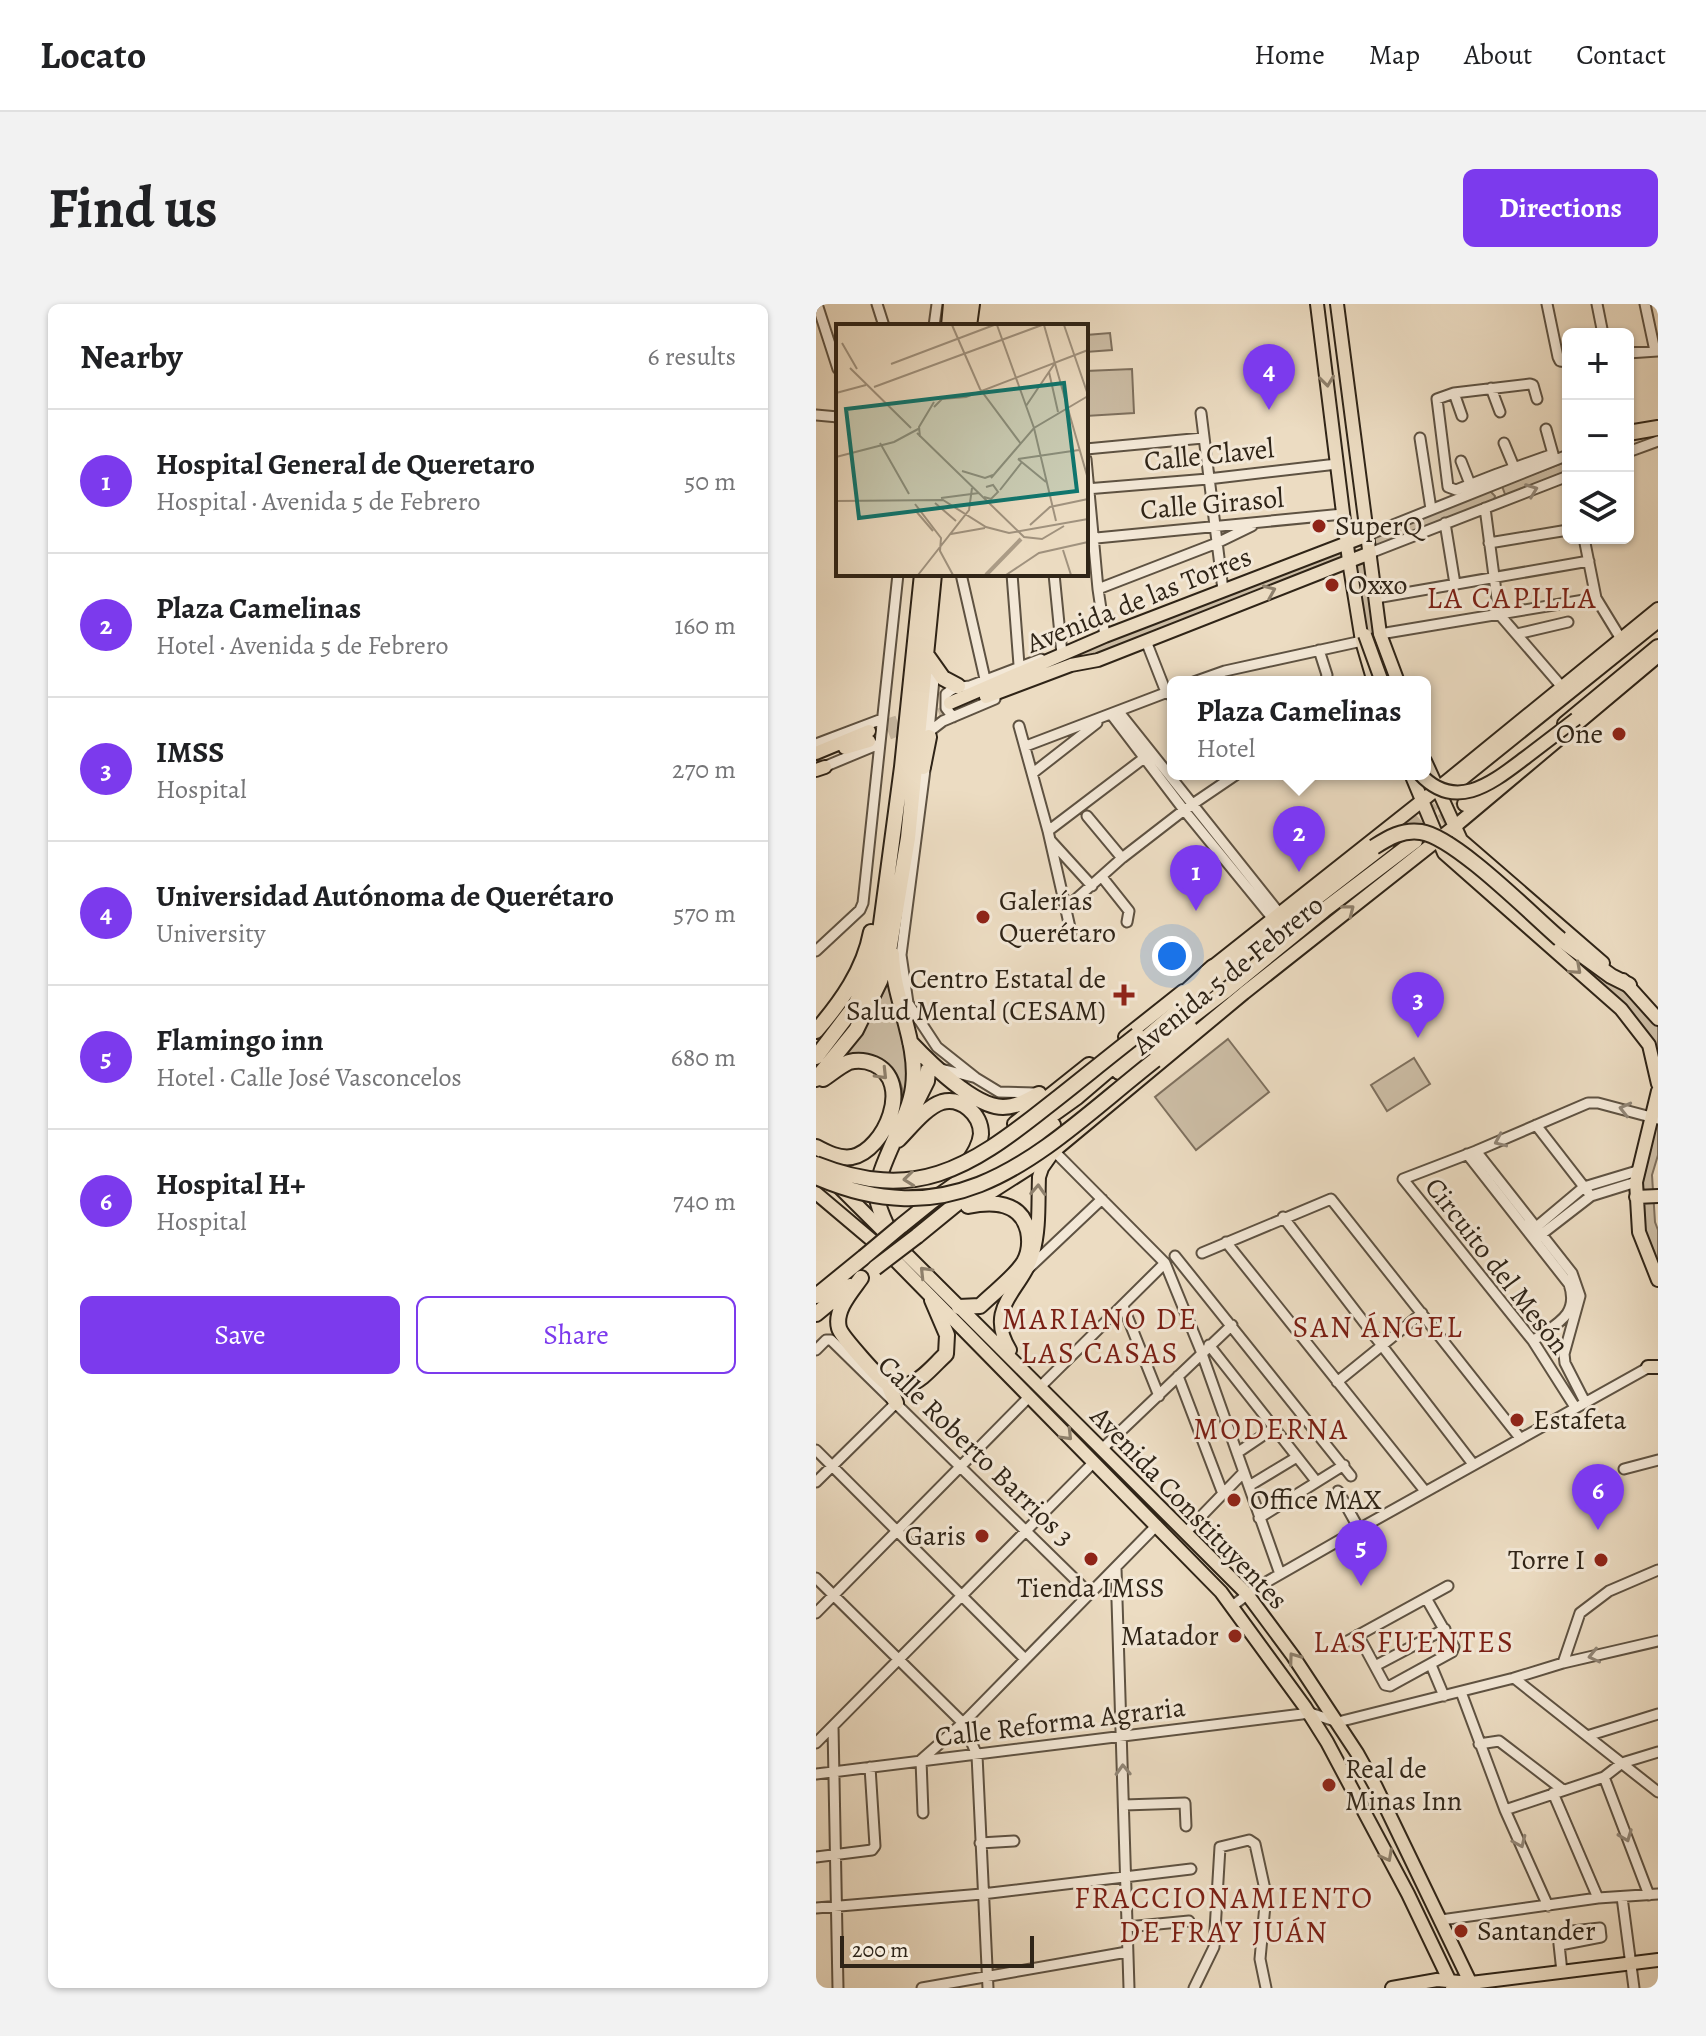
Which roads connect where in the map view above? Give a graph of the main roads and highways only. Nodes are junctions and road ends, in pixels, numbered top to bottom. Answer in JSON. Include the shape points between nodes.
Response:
{"nodes":[{"id":1,"x":951,"y":304,"type":"edge"},
{"id":2,"x":961,"y":304,"type":"edge"},
{"id":3,"x":972,"y":304,"type":"edge"},
{"id":4,"x":1317,"y":304,"type":"edge"},
{"id":5,"x":1337,"y":304,"type":"edge"},
{"id":6,"x":949,"y":324,"type":"edge"},
{"id":7,"x":959,"y":324,"type":"edge"},
{"id":8,"x":969,"y":324,"type":"edge"},
{"id":9,"x":1658,"y":428,"type":"edge"},
{"id":10,"x":1634,"y":431,"type":"edge"},
{"id":11,"x":1368,"y":535,"type":"junction"},
{"id":12,"x":1347,"y":543,"type":"junction"},
{"id":13,"x":1370,"y":553,"type":"junction"},
{"id":14,"x":1349,"y":561,"type":"junction"},
{"id":15,"x":922,"y":576,"type":"edge"},
{"id":16,"x":934,"y":576,"type":"edge"},
{"id":17,"x":1226,"y":588,"type":"junction"},
{"id":18,"x":1237,"y":605,"type":"junction"},
{"id":19,"x":1658,"y":609,"type":"edge"},
{"id":20,"x":1658,"y":618,"type":"edge"},
{"id":21,"x":1362,"y":634,"type":"junction"},
{"id":22,"x":1623,"y":637,"type":"junction"},
{"id":23,"x":1658,"y":647,"type":"edge"},
{"id":24,"x":926,"y":654,"type":"junction"},
{"id":25,"x":1658,"y":656,"type":"edge"},
{"id":26,"x":1392,"y":664,"type":"junction"},
{"id":27,"x":1373,"y":676,"type":"edge"},
{"id":28,"x":1374,"y":676,"type":"edge"},
{"id":29,"x":1380,"y":676,"type":"edge"},
{"id":30,"x":1396,"y":676,"type":"edge"},
{"id":31,"x":958,"y":686,"type":"road end"},
{"id":32,"x":1609,"y":697,"type":"junction"},
{"id":33,"x":929,"y":734,"type":"road end"},
{"id":34,"x":871,"y":738,"type":"tunnel mouth"},
{"id":35,"x":818,"y":763,"type":"edge"},
{"id":36,"x":902,"y":767,"type":"junction"},
{"id":37,"x":1431,"y":768,"type":"edge"},
{"id":38,"x":1413,"y":780,"type":"edge"},
{"id":39,"x":1427,"y":780,"type":"edge"},
{"id":40,"x":1445,"y":786,"type":"junction"},
{"id":41,"x":1421,"y":799,"type":"junction"},
{"id":42,"x":1465,"y":804,"type":"tunnel mouth"},
{"id":43,"x":1408,"y":827,"type":"tunnel mouth"},
{"id":44,"x":1454,"y":827,"type":"junction"},
{"id":45,"x":908,"y":838,"type":"junction"},
{"id":46,"x":1438,"y":840,"type":"junction"},
{"id":47,"x":1415,"y":841,"type":"tunnel mouth"},
{"id":48,"x":1280,"y":914,"type":"junction"},
{"id":49,"x":1552,"y":919,"type":"junction"},
{"id":50,"x":893,"y":930,"type":"junction"},
{"id":51,"x":1543,"y":939,"type":"junction"},
{"id":52,"x":1249,"y":950,"type":"junction"},
{"id":53,"x":1216,"y":971,"type":"junction"},
{"id":54,"x":1629,"y":985,"type":"junction"},
{"id":55,"x":1224,"y":992,"type":"junction"},
{"id":56,"x":908,"y":1003,"type":"road end"},
{"id":57,"x":1658,"y":1019,"type":"edge"},
{"id":58,"x":816,"y":1031,"type":"edge"},
{"id":59,"x":909,"y":1041,"type":"junction"},
{"id":60,"x":925,"y":1047,"type":"dead end"},
{"id":61,"x":816,"y":1057,"type":"edge"},
{"id":62,"x":1089,"y":1065,"type":"junction"},
{"id":63,"x":933,"y":1069,"type":"junction"},
{"id":64,"x":816,"y":1082,"type":"edge"},
{"id":65,"x":1658,"y":1084,"type":"edge"},
{"id":66,"x":1658,"y":1091,"type":"edge"},
{"id":67,"x":1043,"y":1092,"type":"joint"},
{"id":68,"x":1655,"y":1118,"type":"edge"},
{"id":69,"x":895,"y":1143,"type":"junction"},
{"id":70,"x":816,"y":1147,"type":"edge"},
{"id":71,"x":1054,"y":1151,"type":"junction"},
{"id":72,"x":816,"y":1162,"type":"edge"},
{"id":73,"x":970,"y":1175,"type":"junction"},
{"id":74,"x":816,"y":1177,"type":"edge"},
{"id":75,"x":816,"y":1193,"type":"edge"},
{"id":76,"x":1658,"y":1196,"type":"edge"},
{"id":77,"x":1636,"y":1197,"type":"junction"},
{"id":78,"x":932,"y":1201,"type":"junction"},
{"id":79,"x":968,"y":1206,"type":"junction"},
{"id":80,"x":896,"y":1232,"type":"junction"},
{"id":81,"x":921,"y":1233,"type":"junction"},
{"id":82,"x":861,"y":1278,"type":"junction"},
{"id":83,"x":1658,"y":1280,"type":"edge"},
{"id":84,"x":816,"y":1296,"type":"edge"},
{"id":85,"x":932,"y":1300,"type":"junction"},
{"id":86,"x":959,"y":1307,"type":"junction"},
{"id":87,"x":816,"y":1314,"type":"edge"},
{"id":88,"x":1019,"y":1366,"type":"junction"},
{"id":89,"x":888,"y":1384,"type":"junction"},
{"id":90,"x":896,"y":1403,"type":"road end"},
{"id":91,"x":1658,"y":1960,"type":"edge"},
{"id":92,"x":1451,"y":1984,"type":"edge"},
{"id":93,"x":1472,"y":1986,"type":"edge"},
{"id":94,"x":1392,"y":1988,"type":"edge"}],
"edges":[{"from":1,"to":6,"type":"highway"},
{"from":2,"to":7,"type":"highway"},
{"from":3,"to":8,"type":"highway"},
{"from":4,"to":12,"type":"main road","one_way":true},
{"from":5,"to":11,"type":"main road"},
{"from":9,"to":10,"type":"highway"},
{"from":11,"to":12,"type":"main road","name":"Avenida de las Torres"},
{"from":11,"to":13,"type":"main road"},
{"from":12,"to":14,"type":"main road"},
{"from":12,"to":17,"type":"main road","name":"Avenida de las Torres"},
{"from":13,"to":14,"type":"main road","name":"Avenida de las Torres"},
{"from":13,"to":26,"type":"main road","via":[[1380,634]]},
{"from":18,"to":14,"type":"main road","name":"Avenida de las Torres","one_way":true},
{"from":14,"to":21,"type":"main road"},
{"from":15,"to":36,"type":"highway"},
{"from":16,"to":24,"type":"highway"},
{"from":17,"to":18,"type":"main road"},
{"from":17,"to":18,"type":"main road","name":"Avenida de las Torres","via":[[1057,656],[952,710]]},
{"from":19,"to":22,"type":"main road","name":"Avenida 5 de Febrero"},
{"from":20,"to":22,"type":"highway"},
{"from":20,"to":40,"type":"highway","name":"Avenida 5 de Febrero"},
{"from":21,"to":27,"type":"main road"},
{"from":21,"to":29,"type":"main road","bridge":true},
{"from":22,"to":40,"type":"main road","name":"Avenida 5 de Febrero"},
{"from":23,"to":42,"type":"highway"},
{"from":24,"to":31,"type":"highway","via":[[935,669]]},
{"from":24,"to":45,"type":"highway"},
{"from":25,"to":32,"type":"main road","name":"Avenida 5 de Febrero"},
{"from":26,"to":28,"type":"main road"},
{"from":26,"to":30,"type":"main road"},
{"from":32,"to":39,"type":"main road","bridge":true,"via":[[1489,786],[1450,791]]},
{"from":32,"to":44,"type":"main road","name":"Avenida 5 de Febrero"},
{"from":33,"to":45,"type":"highway"},
{"from":34,"to":35,"type":"main road"},
{"from":36,"to":58,"type":"highway","via":[[865,955],[842,999]]},
{"from":36,"to":61,"type":"highway","via":[[874,960],[854,1007]]},
{"from":37,"to":40,"type":"main road"},
{"from":38,"to":41,"type":"main road"},
{"from":40,"to":41,"type":"main road","name":"Avenida 5 de Febrero"},
{"from":40,"to":44,"type":"main road"},
{"from":41,"to":46,"type":"main road"},
{"from":41,"to":48,"type":"main road","name":"Avenida 5 de Febrero"},
{"from":43,"to":52,"type":"highway","name":"Avenida 5 de Febrero"},
{"from":44,"to":46,"type":"main road","name":"Avenida 5 de Febrero"},
{"from":44,"to":49,"type":"main road","via":[[1461,840]]},
{"from":45,"to":50,"type":"highway"},
{"from":46,"to":51,"type":"main road","via":[[1444,853]]},
{"from":71,"to":46,"type":"main road","name":"Avenida 5 de Febrero","one_way":true},
{"from":47,"to":55,"type":"highway","name":"Avenida 5 de Febrero"},
{"from":48,"to":52,"type":"highway"},
{"from":48,"to":53,"type":"main road","name":"Avenida 5 de Febrero"},
{"from":49,"to":51,"type":"main road","via":[[1539,916],[1534,921],[1534,930]]},
{"from":49,"to":54,"type":"main road"},
{"from":50,"to":59,"type":"highway","via":[[893,975]]},
{"from":50,"to":64,"type":"highway","via":[[869,1008]]},
{"from":51,"to":65,"type":"main road","one_way":true,"via":[[1621,1009],[1649,1045]]},
{"from":52,"to":53,"type":"highway","name":"Avenida 5 de Febrero"},
{"from":52,"to":54,"type":"highway","bridge":true,"via":[[1374,847],[1396,834],[1421,832],[1452,845],[1575,951]]},
{"from":53,"to":62,"type":"main road","name":"Avenida 5 de Febrero"},
{"from":53,"to":72,"type":"highway","one_way":true,"bridge":true,"via":[[980,1157],[909,1181],[857,1178]]},
{"from":53,"to":73,"type":"highway","name":"Avenida 5 de Febrero","via":[[1077,1097]]},
{"from":54,"to":57,"type":"main road"},
{"from":55,"to":74,"type":"highway","bridge":true,"via":[[1155,1060],[1039,1153],[993,1180],[952,1193],[904,1199],[847,1189]]},
{"from":55,"to":81,"type":"highway","name":"Avenida 5 de Febrero"},
{"from":56,"to":60,"type":"highway"},
{"from":59,"to":63,"type":"highway"},
{"from":59,"to":69,"type":"highway","via":[[914,1086]]},
{"from":62,"to":67,"type":"main road","name":"Avenida 5 de Febrero"},
{"from":62,"to":73,"type":"highway","via":[[1032,1108]]},
{"from":63,"to":67,"type":"highway","via":[[992,1106],[1018,1105]]},
{"from":63,"to":69,"type":"highway"},
{"from":64,"to":70,"type":"highway","one_way":true,"via":[[848,1063],[866,1062],[886,1073],[895,1094],[881,1132],[864,1152],[842,1157]]},
{"from":66,"to":68,"type":"main road"},
{"from":68,"to":77,"type":"main road","via":[[1636,1177]]},
{"from":69,"to":78,"type":"highway","via":[[938,1104],[959,1103],[975,1116],[981,1137],[975,1152]]},
{"from":69,"to":80,"type":"highway","via":[[877,1189],[880,1210]]},
{"from":71,"to":79,"type":"highway"},
{"from":88,"to":71,"type":"main road","one_way":true,"via":[[999,1326],[1004,1301],[1026,1271],[1035,1243],[1039,1177]]},
{"from":72,"to":80,"type":"main road","name":"Avenida Constituyentes"},
{"from":73,"to":78,"type":"highway","name":"Avenida 5 de Febrero"},
{"from":75,"to":85,"type":"main road","name":"Avenida Constituyentes","via":[[882,1248]]},
{"from":76,"to":77,"type":"main road"},
{"from":77,"to":83,"type":"main road","via":[[1639,1232]]},
{"from":78,"to":80,"type":"highway","name":"Avenida 5 de Febrero"},
{"from":79,"to":81,"type":"highway"},
{"from":79,"to":86,"type":"highway","via":[[996,1202],[1013,1208],[1024,1221],[1029,1243],[1022,1265],[980,1306]]},
{"from":80,"to":84,"type":"highway","name":"Avenida 5 de Febrero","bridge":true},
{"from":86,"to":80,"type":"main road","name":"Avenida Constituyentes","one_way":true},
{"from":81,"to":82,"type":"highway","name":"Avenida 5 de Febrero","bridge":true},
{"from":82,"to":87,"type":"highway","name":"Avenida 5 de Febrero"},
{"from":82,"to":89,"type":"highway","via":[[844,1303],[839,1327]]},
{"from":85,"to":89,"type":"highway","via":[[947,1335],[946,1354],[913,1383]]},
{"from":85,"to":92,"type":"main road","name":"Avenida Constituyentes","one_way":true,"via":[[1157,1525],[1231,1607],[1310,1713]]},
{"from":86,"to":88,"type":"main road","name":"Avenida Constituyentes"},
{"from":93,"to":88,"type":"main road","name":"Avenida Constituyentes","one_way":true,"via":[[1376,1787],[1338,1722],[1247,1594]]},
{"from":89,"to":90,"type":"highway"},
{"from":91,"to":93,"type":"main road"},
{"from":92,"to":93,"type":"main road"},
{"from":92,"to":94,"type":"main road","via":[[1437,1980]]}]}
